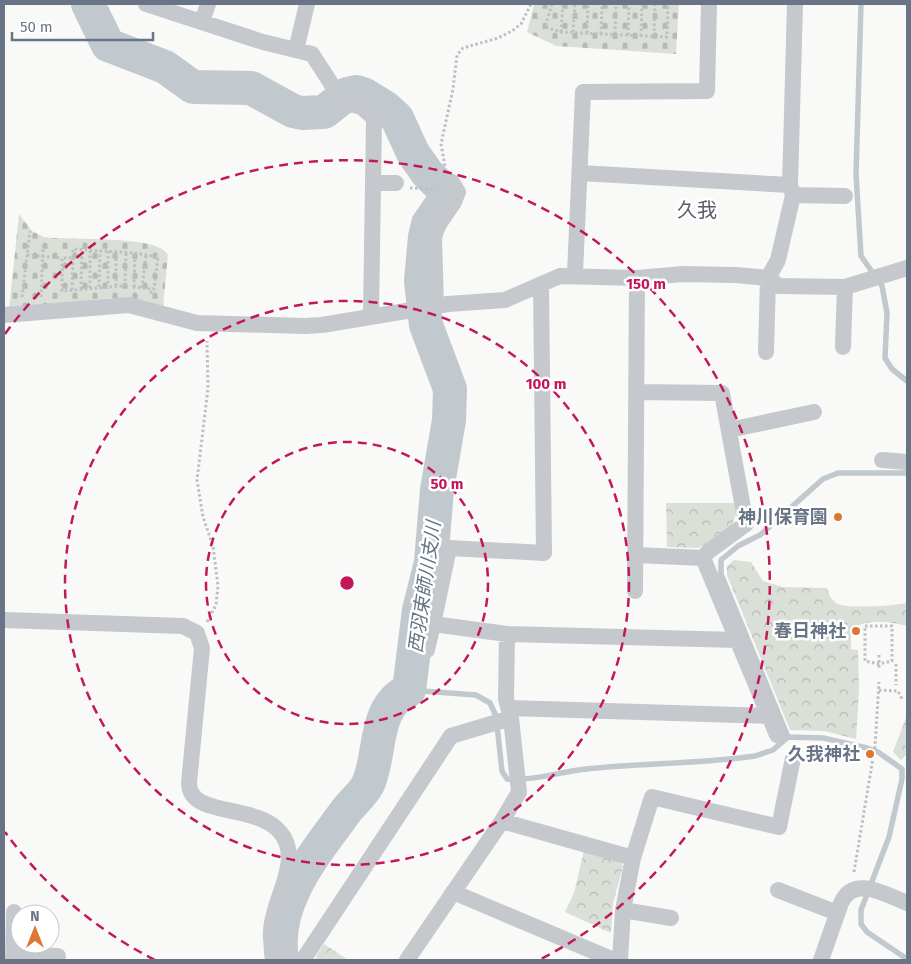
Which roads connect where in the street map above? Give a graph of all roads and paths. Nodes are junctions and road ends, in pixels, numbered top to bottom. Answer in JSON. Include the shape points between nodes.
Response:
{"nodes":[{"id":1,"x":146,"y":4,"type":"edge"},
{"id":2,"x":208,"y":4,"type":"edge"},
{"id":3,"x":307,"y":4,"type":"edge"},
{"id":4,"x":531,"y":4,"type":"edge"},
{"id":5,"x":552,"y":4,"type":"edge"},
{"id":6,"x":563,"y":4,"type":"edge"},
{"id":7,"x":575,"y":4,"type":"edge"},
{"id":8,"x":588,"y":4,"type":"edge"},
{"id":9,"x":602,"y":4,"type":"edge"},
{"id":10,"x":616,"y":4,"type":"edge"},
{"id":11,"x":629,"y":4,"type":"edge"},
{"id":12,"x":642,"y":4,"type":"edge"},
{"id":13,"x":655,"y":4,"type":"edge"},
{"id":14,"x":668,"y":4,"type":"edge"},
{"id":15,"x":709,"y":4,"type":"edge"},
{"id":16,"x":795,"y":4,"type":"edge"},
{"id":17,"x":202,"y":22,"type":"junction"},
{"id":18,"x":561,"y":32,"type":"junction"},
{"id":19,"x":573,"y":32,"type":"junction"},
{"id":20,"x":586,"y":33,"type":"junction"},
{"id":21,"x":601,"y":34,"type":"junction"},
{"id":22,"x":615,"y":34,"type":"junction"},
{"id":23,"x":628,"y":35,"type":"junction"},
{"id":24,"x":641,"y":36,"type":"junction"},
{"id":25,"x":654,"y":36,"type":"junction"},
{"id":26,"x":296,"y":50,"type":"junction"},
{"id":27,"x":580,"y":173,"type":"junction"},
{"id":28,"x":373,"y":183,"type":"junction"},
{"id":29,"x":396,"y":183,"type":"joint"},
{"id":30,"x":446,"y":186,"type":"junction"},
{"id":31,"x":792,"y":190,"type":"junction"},
{"id":32,"x":845,"y":196,"type":"dead end"},
{"id":33,"x":30,"y":231,"type":"dead end"},
{"id":34,"x":43,"y":245,"type":"dead end"},
{"id":35,"x":82,"y":250,"type":"junction"},
{"id":36,"x":90,"y":251,"type":"junction"},
{"id":37,"x":100,"y":251,"type":"junction"},
{"id":38,"x":108,"y":251,"type":"junction"},
{"id":39,"x":116,"y":252,"type":"junction"},
{"id":40,"x":126,"y":252,"type":"junction"},
{"id":41,"x":135,"y":253,"type":"junction"},
{"id":42,"x":27,"y":255,"type":"junction"},
{"id":43,"x":146,"y":255,"type":"junction"},
{"id":44,"x":42,"y":256,"type":"junction"},
{"id":45,"x":62,"y":258,"type":"junction"},
{"id":46,"x":73,"y":258,"type":"junction"},
{"id":47,"x":907,"y":268,"type":"edge"},
{"id":48,"x":576,"y":274,"type":"junction"},
{"id":49,"x":637,"y":278,"type":"junction"},
{"id":50,"x":768,"y":278,"type":"junction"},
{"id":51,"x":541,"y":285,"type":"junction"},
{"id":52,"x":108,"y":286,"type":"junction"},
{"id":53,"x":116,"y":286,"type":"junction"},
{"id":54,"x":126,"y":286,"type":"junction"},
{"id":55,"x":99,"y":287,"type":"junction"},
{"id":56,"x":134,"y":287,"type":"junction"},
{"id":57,"x":845,"y":287,"type":"junction"},
{"id":58,"x":90,"y":288,"type":"junction"},
{"id":59,"x":142,"y":288,"type":"junction"},
{"id":60,"x":151,"y":288,"type":"junction"},
{"id":61,"x":81,"y":289,"type":"junction"},
{"id":62,"x":72,"y":290,"type":"junction"},
{"id":63,"x":428,"y":307,"type":"junction"},
{"id":64,"x":153,"y":310,"type":"junction"},
{"id":65,"x":4,"y":315,"type":"edge"},
{"id":66,"x":371,"y":315,"type":"junction"},
{"id":67,"x":207,"y":323,"type":"junction"},
{"id":68,"x":843,"y":347,"type":"dead end"},
{"id":69,"x":766,"y":352,"type":"dead end"},
{"id":70,"x":636,"y":392,"type":"junction"},
{"id":71,"x":814,"y":412,"type":"dead end"},
{"id":72,"x":729,"y":430,"type":"junction"},
{"id":73,"x":882,"y":460,"type":"dead end"},
{"id":74,"x":907,"y":462,"type":"edge"},
{"id":75,"x":635,"y":554,"type":"junction"},
{"id":76,"x":703,"y":558,"type":"junction"},
{"id":77,"x":635,"y":592,"type":"dead end"},
{"id":78,"x":4,"y":620,"type":"edge"},
{"id":79,"x":433,"y":624,"type":"junction"},
{"id":80,"x":197,"y":633,"type":"junction"},
{"id":81,"x":507,"y":634,"type":"junction"},
{"id":82,"x":737,"y":640,"type":"junction"},
{"id":83,"x":427,"y":650,"type":"dead end"},
{"id":84,"x":879,"y":655,"type":"dead end"},
{"id":85,"x":896,"y":664,"type":"dead end"},
{"id":86,"x":879,"y":666,"type":"junction"},
{"id":87,"x":879,"y":682,"type":"dead end"},
{"id":88,"x":896,"y":685,"type":"dead end"},
{"id":89,"x":879,"y":690,"type":"junction"},
{"id":90,"x":902,"y":699,"type":"dead end"},
{"id":91,"x":769,"y":716,"type":"junction"},
{"id":92,"x":503,"y":718,"type":"junction"},
{"id":93,"x":777,"y":735,"type":"dead end"},
{"id":94,"x":793,"y":758,"type":"dead end"},
{"id":95,"x":502,"y":821,"type":"junction"},
{"id":96,"x":633,"y":858,"type":"junction"},
{"id":97,"x":863,"y":889,"type":"junction"},
{"id":98,"x":778,"y":890,"type":"dead end"},
{"id":99,"x":453,"y":892,"type":"junction"},
{"id":100,"x":907,"y":903,"type":"edge"},
{"id":101,"x":623,"y":910,"type":"junction"},
{"id":102,"x":837,"y":913,"type":"junction"},
{"id":103,"x":671,"y":918,"type":"dead end"},
{"id":104,"x":284,"y":953,"type":"edge"},
{"id":105,"x":58,"y":956,"type":"dead end"},
{"id":106,"x":13,"y":958,"type":"edge"},
{"id":107,"x":303,"y":960,"type":"edge"},
{"id":108,"x":407,"y":960,"type":"edge"},
{"id":109,"x":614,"y":960,"type":"edge"},
{"id":110,"x":620,"y":960,"type":"edge"},
{"id":111,"x":821,"y":960,"type":"edge"}],
"edges":[{"from":1,"to":17,"type":"street"},
{"from":2,"to":17,"type":"street"},
{"from":3,"to":26,"type":"street"},
{"from":4,"to":30,"type":"path","via":[[521,24],[512,31],[463,48],[456,55],[453,89],[441,144]]},
{"from":5,"to":18,"type":"path","via":[[545,27]]},
{"from":6,"to":18,"type":"path"},
{"from":7,"to":19,"type":"path"},
{"from":8,"to":20,"type":"path"},
{"from":9,"to":21,"type":"path"},
{"from":10,"to":22,"type":"path"},
{"from":11,"to":23,"type":"path"},
{"from":12,"to":24,"type":"path"},
{"from":13,"to":25,"type":"path"},
{"from":14,"to":25,"type":"path","via":[[667,37]]},
{"from":15,"to":27,"type":"street","via":[[707,91],[583,92]]},
{"from":16,"to":31,"type":"street"},
{"from":17,"to":26,"type":"street"},
{"from":18,"to":19,"type":"path"},
{"from":19,"to":20,"type":"path"},
{"from":20,"to":21,"type":"path"},
{"from":21,"to":22,"type":"path"},
{"from":22,"to":23,"type":"path"},
{"from":23,"to":24,"type":"path"},
{"from":24,"to":25,"type":"path"},
{"from":26,"to":28,"type":"street","via":[[312,54],[340,98],[361,107],[374,118]]},
{"from":27,"to":31,"type":"street"},
{"from":27,"to":48,"type":"street"},
{"from":28,"to":29,"type":"street"},
{"from":28,"to":66,"type":"street"},
{"from":29,"to":30,"type":"path","via":[[400,188]]},
{"from":30,"to":63,"type":"street","via":[[458,192],[454,204],[436,227]]},
{"from":31,"to":32,"type":"street"},
{"from":31,"to":50,"type":"street","via":[[778,260]]},
{"from":33,"to":42,"type":"path"},
{"from":34,"to":44,"type":"path"},
{"from":35,"to":36,"type":"path"},
{"from":35,"to":46,"type":"path","via":[[73,250]]},
{"from":35,"to":61,"type":"path"},
{"from":36,"to":37,"type":"path"},
{"from":36,"to":58,"type":"path"},
{"from":37,"to":38,"type":"path"},
{"from":37,"to":55,"type":"path"},
{"from":38,"to":39,"type":"path"},
{"from":38,"to":52,"type":"path"},
{"from":39,"to":40,"type":"path"},
{"from":39,"to":53,"type":"path"},
{"from":40,"to":41,"type":"path"},
{"from":40,"to":54,"type":"path"},
{"from":41,"to":43,"type":"path"},
{"from":41,"to":56,"type":"path"},
{"from":42,"to":44,"type":"path"},
{"from":42,"to":44,"type":"path","via":[[22,300],[41,298]]},
{"from":43,"to":59,"type":"path"},
{"from":43,"to":60,"type":"path","via":[[158,257],[154,289]]},
{"from":44,"to":45,"type":"path"},
{"from":45,"to":46,"type":"path"},
{"from":45,"to":62,"type":"path","via":[[62,291]]},
{"from":46,"to":62,"type":"path"},
{"from":47,"to":57,"type":"street"},
{"from":48,"to":49,"type":"street"},
{"from":48,"to":51,"type":"street","via":[[560,276]]},
{"from":49,"to":50,"type":"street","via":[[683,274]]},
{"from":49,"to":70,"type":"street"},
{"from":50,"to":57,"type":"street","via":[[779,286]]},
{"from":50,"to":69,"type":"street"},
{"from":51,"to":63,"type":"street","via":[[505,300]]},
{"from":51,"to":79,"type":"street","via":[[544,553],[448,548]]},
{"from":52,"to":53,"type":"path"},
{"from":52,"to":55,"type":"path"},
{"from":53,"to":54,"type":"path"},
{"from":54,"to":56,"type":"path"},
{"from":55,"to":58,"type":"path"},
{"from":56,"to":59,"type":"path"},
{"from":57,"to":68,"type":"street"},
{"from":58,"to":61,"type":"path"},
{"from":59,"to":60,"type":"path"},
{"from":60,"to":64,"type":"path"},
{"from":61,"to":62,"type":"path"},
{"from":63,"to":66,"type":"street"},
{"from":64,"to":65,"type":"street","via":[[129,305]]},
{"from":64,"to":67,"type":"street"},
{"from":66,"to":67,"type":"street","via":[[314,326]]},
{"from":67,"to":80,"type":"path","via":[[208,388],[197,480],[213,546],[218,586],[216,605]]},
{"from":70,"to":72,"type":"street","via":[[722,393]]},
{"from":70,"to":75,"type":"street"},
{"from":71,"to":72,"type":"street"},
{"from":72,"to":76,"type":"street","via":[[746,524]]},
{"from":73,"to":74,"type":"street"},
{"from":75,"to":76,"type":"street"},
{"from":75,"to":77,"type":"street"},
{"from":76,"to":82,"type":"street"},
{"from":78,"to":80,"type":"street","via":[[183,626]]},
{"from":79,"to":81,"type":"street"},
{"from":79,"to":83,"type":"street"},
{"from":80,"to":104,"type":"street","via":[[202,648],[189,788],[196,801],[257,816],[274,825],[285,840],[289,861],[271,922],[271,939]]},
{"from":81,"to":82,"type":"street"},
{"from":81,"to":92,"type":"street"},
{"from":82,"to":91,"type":"street"},
{"from":84,"to":86,"type":"path"},
{"from":85,"to":88,"type":"path"},
{"from":86,"to":86,"type":"path","via":[[892,660],[892,626],[865,626],[865,661]]},
{"from":87,"to":89,"type":"path"},
{"from":89,"to":90,"type":"path","via":[[898,690]]},
{"from":89,"to":97,"type":"path"},
{"from":91,"to":92,"type":"street"},
{"from":91,"to":93,"type":"street"},
{"from":92,"to":95,"type":"street","via":[[519,792]]},
{"from":92,"to":107,"type":"street","via":[[451,736]]},
{"from":94,"to":96,"type":"street","via":[[779,826],[652,796]]},
{"from":95,"to":96,"type":"street"},
{"from":95,"to":99,"type":"street"},
{"from":96,"to":101,"type":"street"},
{"from":97,"to":100,"type":"street"},
{"from":97,"to":102,"type":"street","via":[[844,896]]},
{"from":98,"to":102,"type":"street"},
{"from":99,"to":108,"type":"street"},
{"from":99,"to":109,"type":"street"},
{"from":101,"to":103,"type":"street"},
{"from":101,"to":110,"type":"street"},
{"from":102,"to":111,"type":"street"},
{"from":105,"to":106,"type":"street"}]}
